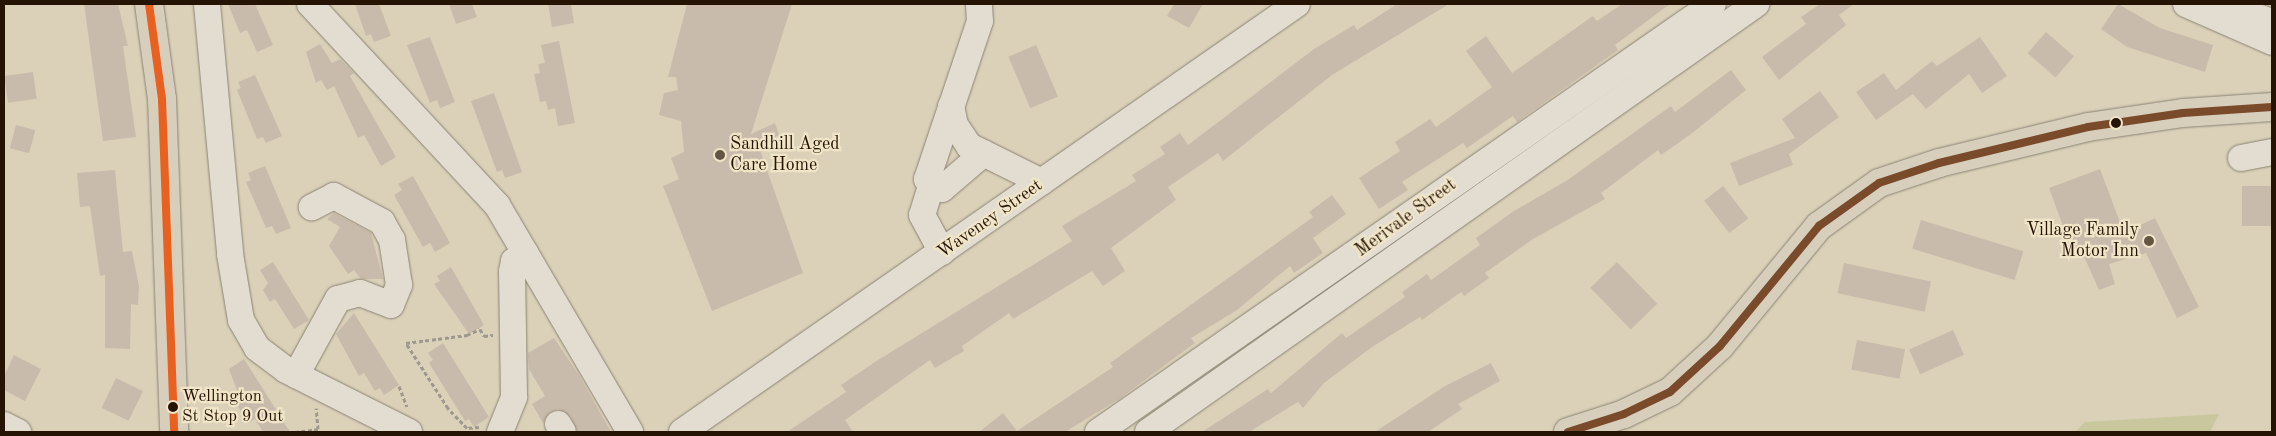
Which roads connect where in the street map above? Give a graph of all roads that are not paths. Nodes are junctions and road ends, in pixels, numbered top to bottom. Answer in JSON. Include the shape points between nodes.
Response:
{"nodes":[{"id":1,"x":149,"y":4,"type":"edge"},
{"id":2,"x":207,"y":4,"type":"edge"},
{"id":3,"x":310,"y":4,"type":"edge"},
{"id":4,"x":979,"y":4,"type":"edge"},
{"id":5,"x":1297,"y":4,"type":"edge"},
{"id":6,"x":1713,"y":4,"type":"edge"},
{"id":7,"x":1756,"y":4,"type":"edge"},
{"id":8,"x":2186,"y":4,"type":"edge"},
{"id":9,"x":2222,"y":4,"type":"edge"},
{"id":10,"x":2272,"y":22,"type":"edge"},
{"id":11,"x":2272,"y":42,"type":"edge"},
{"id":12,"x":951,"y":106,"type":"junction"},
{"id":13,"x":2272,"y":107,"type":"edge"},
{"id":14,"x":2272,"y":152,"type":"edge"},
{"id":15,"x":984,"y":153,"type":"junction"},
{"id":16,"x":2241,"y":158,"type":"dead end"},
{"id":17,"x":1042,"y":182,"type":"junction"},
{"id":18,"x":931,"y":186,"type":"junction"},
{"id":19,"x":312,"y":207,"type":"dead end"},
{"id":20,"x":942,"y":252,"type":"junction"},
{"id":21,"x":525,"y":253,"type":"junction"},
{"id":22,"x":307,"y":381,"type":"junction"},
{"id":23,"x":4,"y":425,"type":"edge"},
{"id":24,"x":18,"y":432,"type":"edge"},
{"id":25,"x":174,"y":432,"type":"edge"},
{"id":26,"x":409,"y":432,"type":"edge"},
{"id":27,"x":500,"y":432,"type":"edge"},
{"id":28,"x":630,"y":432,"type":"edge"},
{"id":29,"x":682,"y":432,"type":"edge"},
{"id":30,"x":1098,"y":432,"type":"edge"},
{"id":31,"x":1148,"y":432,"type":"edge"},
{"id":32,"x":1568,"y":432,"type":"edge"}],
"edges":[{"from":1,"to":25,"type":"main road","via":[[162,99]]},
{"from":2,"to":22,"type":"street","via":[[236,302],[257,348]]},
{"from":3,"to":21,"type":"street","via":[[474,176]]},
{"from":4,"to":12,"type":"street","via":[[980,21]]},
{"from":5,"to":17,"type":"street","name":"Waveney Street"},
{"from":6,"to":30,"type":"street","name":"Merivale Street"},
{"from":7,"to":31,"type":"street","name":"Merivale Street"},
{"from":8,"to":11,"type":"street"},
{"from":9,"to":10,"type":"street"},
{"from":12,"to":15,"type":"street","via":[[961,136]]},
{"from":12,"to":18,"type":"street","via":[[927,179]]},
{"from":13,"to":32,"type":"main road","via":[[2183,113],[2088,128],[1949,160],[1879,183],[1819,226],[1720,346],[1670,392],[1624,414]]},
{"from":14,"to":16,"type":"street"},
{"from":15,"to":17,"type":"street"},
{"from":15,"to":18,"type":"street","via":[[942,189]]},
{"from":17,"to":20,"type":"street","name":"Waveney Street"},
{"from":18,"to":20,"type":"street","via":[[922,215]]},
{"from":19,"to":22,"type":"street","via":[[334,196],[382,222],[392,240],[398,285],[391,305],[360,293],[338,299]]},
{"from":20,"to":29,"type":"street","name":"Waveney Street"},
{"from":21,"to":27,"type":"street","via":[[514,261],[512,272],[514,396]]},
{"from":21,"to":28,"type":"street"},
{"from":22,"to":26,"type":"street"},
{"from":23,"to":24,"type":"street"}]}
